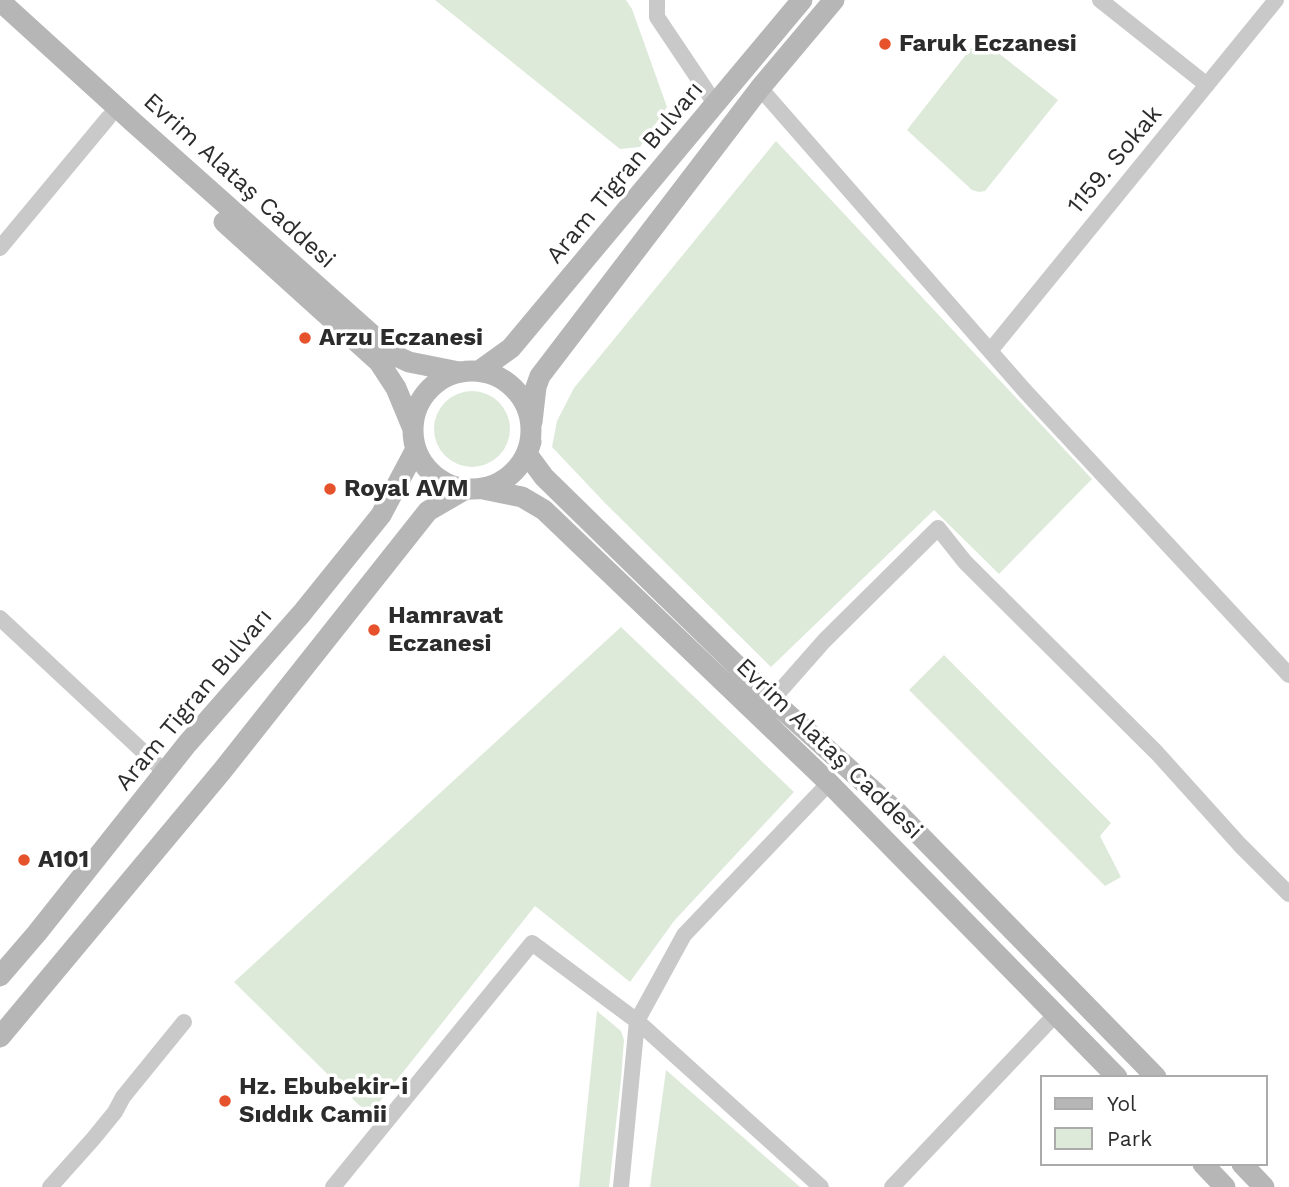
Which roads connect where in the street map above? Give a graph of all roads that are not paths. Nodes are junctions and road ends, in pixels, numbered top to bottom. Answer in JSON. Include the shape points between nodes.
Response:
{"nodes":[{"id":1,"x":657,"y":0,"type":"edge"},
{"id":2,"x":802,"y":0,"type":"edge"},
{"id":3,"x":834,"y":0,"type":"edge"},
{"id":4,"x":1100,"y":0,"type":"edge"},
{"id":5,"x":1276,"y":0,"type":"edge"},
{"id":6,"x":0,"y":1,"type":"edge"},
{"id":7,"x":0,"y":18,"type":"edge"},
{"id":8,"x":1207,"y":85,"type":"junction"},
{"id":9,"x":760,"y":88,"type":"junction"},
{"id":10,"x":716,"y":105,"type":"junction"},
{"id":11,"x":108,"y":118,"type":"junction"},
{"id":12,"x":0,"y":248,"type":"edge"},
{"id":13,"x":990,"y":351,"type":"junction"},
{"id":14,"x":469,"y":371,"type":"junction"},
{"id":15,"x":531,"y":432,"type":"junction"},
{"id":16,"x":414,"y":439,"type":"junction"},
{"id":17,"x":474,"y":489,"type":"junction"},
{"id":18,"x":0,"y":618,"type":"edge"},
{"id":19,"x":1289,"y":675,"type":"edge"},
{"id":20,"x":772,"y":700,"type":"junction"},
{"id":21,"x":165,"y":772,"type":"junction"},
{"id":22,"x":829,"y":783,"type":"junction"},
{"id":23,"x":1289,"y":894,"type":"edge"},
{"id":24,"x":0,"y":976,"type":"edge"},
{"id":25,"x":1056,"y":1014,"type":"junction"},
{"id":26,"x":637,"y":1021,"type":"junction"},
{"id":27,"x":184,"y":1022,"type":"dead end"},
{"id":28,"x":0,"y":1037,"type":"edge"},
{"id":29,"x":1115,"y":1075,"type":"edge"},
{"id":30,"x":1154,"y":1075,"type":"edge"},
{"id":31,"x":1205,"y":1166,"type":"edge"},
{"id":32,"x":1244,"y":1166,"type":"edge"},
{"id":33,"x":50,"y":1187,"type":"edge"},
{"id":34,"x":333,"y":1187,"type":"edge"},
{"id":35,"x":621,"y":1187,"type":"edge"},
{"id":36,"x":821,"y":1187,"type":"edge"},
{"id":37,"x":892,"y":1187,"type":"edge"},
{"id":38,"x":1225,"y":1187,"type":"edge"},
{"id":39,"x":1264,"y":1187,"type":"edge"}],
"edges":[{"from":1,"to":10,"type":"street","via":[[657,17]]},
{"from":2,"to":10,"type":"main road","name":"Aram Tigran Bulvarı"},
{"from":3,"to":9,"type":"main road"},
{"from":4,"to":8,"type":"street"},
{"from":5,"to":8,"type":"street","name":"1159. Sokak"},
{"from":6,"to":14,"type":"main road","name":"Evrim Alataş Caddesi","via":[[396,356]]},
{"from":7,"to":11,"type":"main road","name":"Evrim Alataş Caddesi"},
{"from":8,"to":13,"type":"street","name":"1159. Sokak"},
{"from":9,"to":13,"type":"street"},
{"from":9,"to":15,"type":"main road","via":[[540,376]]},
{"from":10,"to":14,"type":"main road","name":"Aram Tigran Bulvarı","via":[[511,348]]},
{"from":11,"to":12,"type":"street"},
{"from":11,"to":16,"type":"main road","name":"Evrim Alataş Caddesi","via":[[380,362],[396,388]]},
{"from":13,"to":19,"type":"street"},
{"from":14,"to":15,"type":"main road","via":[[498,376],[514,387],[526,404]]},
{"from":14,"to":16,"type":"main road","via":[[441,379],[426,392],[416,410]]},
{"from":15,"to":17,"type":"main road","via":[[525,458],[514,472],[500,483]]},
{"from":15,"to":20,"type":"main road","via":[[527,454],[544,477]]},
{"from":16,"to":17,"type":"main road","via":[[423,464],[435,476],[449,485]]},
{"from":16,"to":21,"type":"main road","name":"Aram Tigran Bulvarı","via":[[381,515]]},
{"from":17,"to":22,"type":"main road","name":"Evrim Alataş Caddesi","via":[[522,497],[544,510]]},
{"from":17,"to":28,"type":"main road","via":[[428,511],[222,771]]},
{"from":18,"to":21,"type":"street"},
{"from":20,"to":23,"type":"street","via":[[824,641],[938,528],[965,562],[1157,752]]},
{"from":20,"to":30,"type":"main road","via":[[898,813]]},
{"from":21,"to":24,"type":"main road","name":"Aram Tigran Bulvarı"},
{"from":22,"to":25,"type":"main road","name":"Evrim Alataş Caddesi"},
{"from":22,"to":26,"type":"street","via":[[684,936]]},
{"from":25,"to":29,"type":"main road","name":"Evrim Alataş Caddesi"},
{"from":25,"to":37,"type":"street"},
{"from":26,"to":34,"type":"street","via":[[532,943]]},
{"from":26,"to":35,"type":"street"},
{"from":26,"to":36,"type":"street"},
{"from":27,"to":33,"type":"street"},
{"from":31,"to":38,"type":"main road"},
{"from":32,"to":39,"type":"main road"}]}
